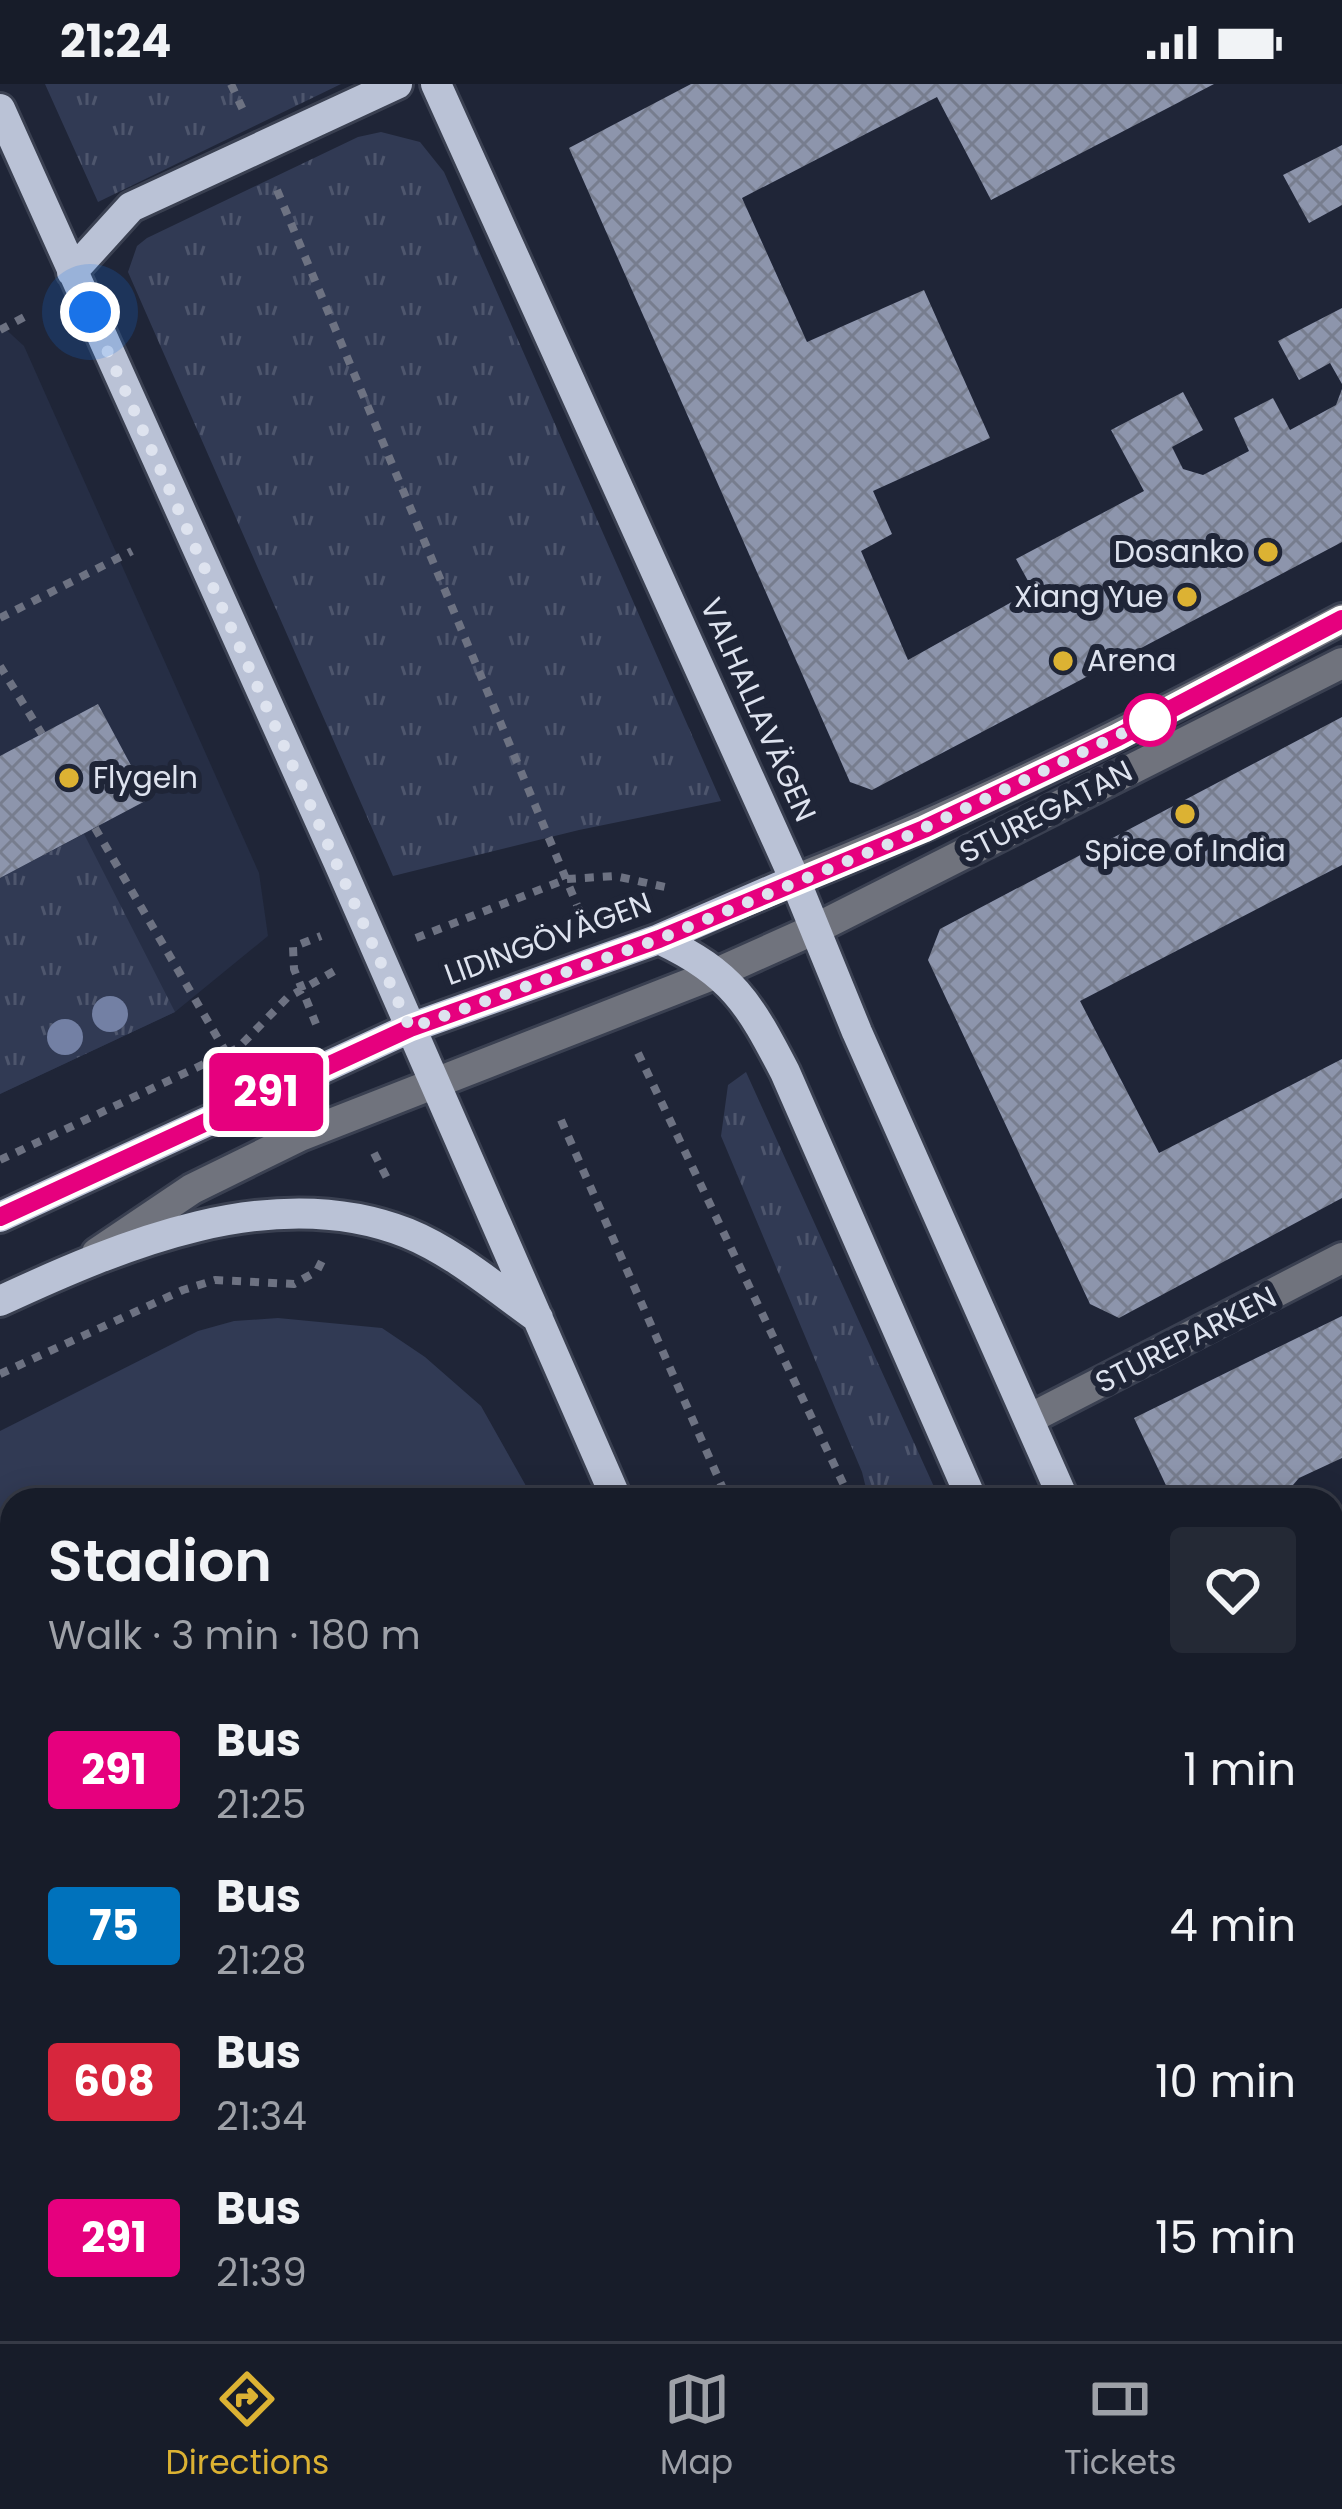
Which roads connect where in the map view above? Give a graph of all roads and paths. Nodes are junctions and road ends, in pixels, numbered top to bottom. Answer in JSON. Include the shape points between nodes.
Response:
{"nodes":[{"id":1,"x":231,"y":84,"type":"edge"},
{"id":2,"x":397,"y":84,"type":"edge"},
{"id":3,"x":436,"y":84,"type":"edge"},
{"id":4,"x":0,"y":109,"type":"edge"},
{"id":5,"x":259,"y":145,"type":"junction"},
{"id":6,"x":72,"y":272,"type":"junction"},
{"id":7,"x":30,"y":314,"type":"dead end"},
{"id":8,"x":1,"y":326,"type":"edge"},
{"id":9,"x":132,"y":551,"type":"dead end"},
{"id":10,"x":0,"y":618,"type":"edge"},
{"id":11,"x":1342,"y":620,"type":"edge"},
{"id":12,"x":1342,"y":663,"type":"edge"},
{"id":13,"x":0,"y":666,"type":"edge"},
{"id":14,"x":3,"y":678,"type":"edge"},
{"id":15,"x":42,"y":734,"type":"dead end"},
{"id":16,"x":95,"y":828,"type":"dead end"},
{"id":17,"x":795,"y":880,"type":"junction"},
{"id":18,"x":814,"y":929,"type":"junction"},
{"id":19,"x":659,"y":939,"type":"junction"},
{"id":20,"x":376,"y":953,"type":"junction"},
{"id":21,"x":717,"y":973,"type":"junction"},
{"id":22,"x":301,"y":987,"type":"dead end"},
{"id":23,"x":410,"y":1028,"type":"junction"},
{"id":24,"x":635,"y":1046,"type":"dead end"},
{"id":25,"x":227,"y":1054,"type":"junction"},
{"id":26,"x":434,"y":1085,"type":"junction"},
{"id":27,"x":561,"y":1120,"type":"dead end"},
{"id":28,"x":0,"y":1160,"type":"edge"},
{"id":29,"x":0,"y":1217,"type":"edge"},
{"id":30,"x":323,"y":1257,"type":"dead end"},
{"id":31,"x":1342,"y":1258,"type":"edge"},
{"id":32,"x":82,"y":1263,"type":"junction"},
{"id":33,"x":0,"y":1301,"type":"edge"},
{"id":34,"x":538,"y":1318,"type":"junction"},
{"id":35,"x":0,"y":1374,"type":"edge"},
{"id":36,"x":1029,"y":1419,"type":"junction"},
{"id":37,"x":612,"y":1488,"type":"edge"},
{"id":38,"x":723,"y":1488,"type":"edge"},
{"id":39,"x":845,"y":1488,"type":"edge"},
{"id":40,"x":967,"y":1488,"type":"edge"},
{"id":41,"x":1059,"y":1488,"type":"edge"}],
"edges":[{"from":1,"to":5,"type":"path"},
{"from":2,"to":5,"type":"main road"},
{"from":3,"to":17,"type":"main road","name":"VALHALLAVÄGEN"},
{"from":4,"to":6,"type":"main road"},
{"from":5,"to":6,"type":"main road","via":[[130,207]]},
{"from":5,"to":20,"type":"path","name":"LIDINGÖVÄGEN","via":[[567,879]]},
{"from":6,"to":20,"type":"main road"},
{"from":7,"to":8,"type":"path"},
{"from":9,"to":10,"type":"path"},
{"from":11,"to":17,"type":"street","name":"STUREGATAN","via":[[1097,747]]},
{"from":12,"to":18,"type":"street","name":"STUREGATAN"},
{"from":13,"to":14,"type":"path"},
{"from":14,"to":15,"type":"path"},
{"from":16,"to":25,"type":"path"},
{"from":17,"to":18,"type":"main road","name":"VALHALLAVÄGEN"},
{"from":17,"to":19,"type":"main road","name":"LIDINGÖVÄGEN"},
{"from":18,"to":21,"type":"street"},
{"from":18,"to":36,"type":"main road","name":"VALHALLAVÄGEN"},
{"from":19,"to":21,"type":"main road"},
{"from":19,"to":23,"type":"main road","name":"LIDINGÖVÄGEN"},
{"from":20,"to":23,"type":"main road"},
{"from":21,"to":26,"type":"street"},
{"from":21,"to":40,"type":"main road","via":[[749,1004],[785,1072]]},
{"from":22,"to":25,"type":"path"},
{"from":23,"to":26,"type":"main road"},
{"from":23,"to":29,"type":"main road","name":"LIDINGÖVÄGEN"},
{"from":24,"to":39,"type":"path"},
{"from":25,"to":28,"type":"path"},
{"from":26,"to":32,"type":"street","via":[[300,1136],[192,1189]]},
{"from":26,"to":34,"type":"main road"},
{"from":27,"to":38,"type":"path"},
{"from":30,"to":35,"type":"path","via":[[317,1271],[294,1284],[215,1280],[183,1290]]},
{"from":31,"to":36,"type":"street","name":"STUREPARKEN"},
{"from":32,"to":33,"type":"main road"},
{"from":32,"to":34,"type":"main road","via":[[217,1222],[334,1214],[406,1233]]},
{"from":34,"to":37,"type":"main road"},
{"from":36,"to":41,"type":"main road","name":"VALHALLAVÄGEN"}]}
